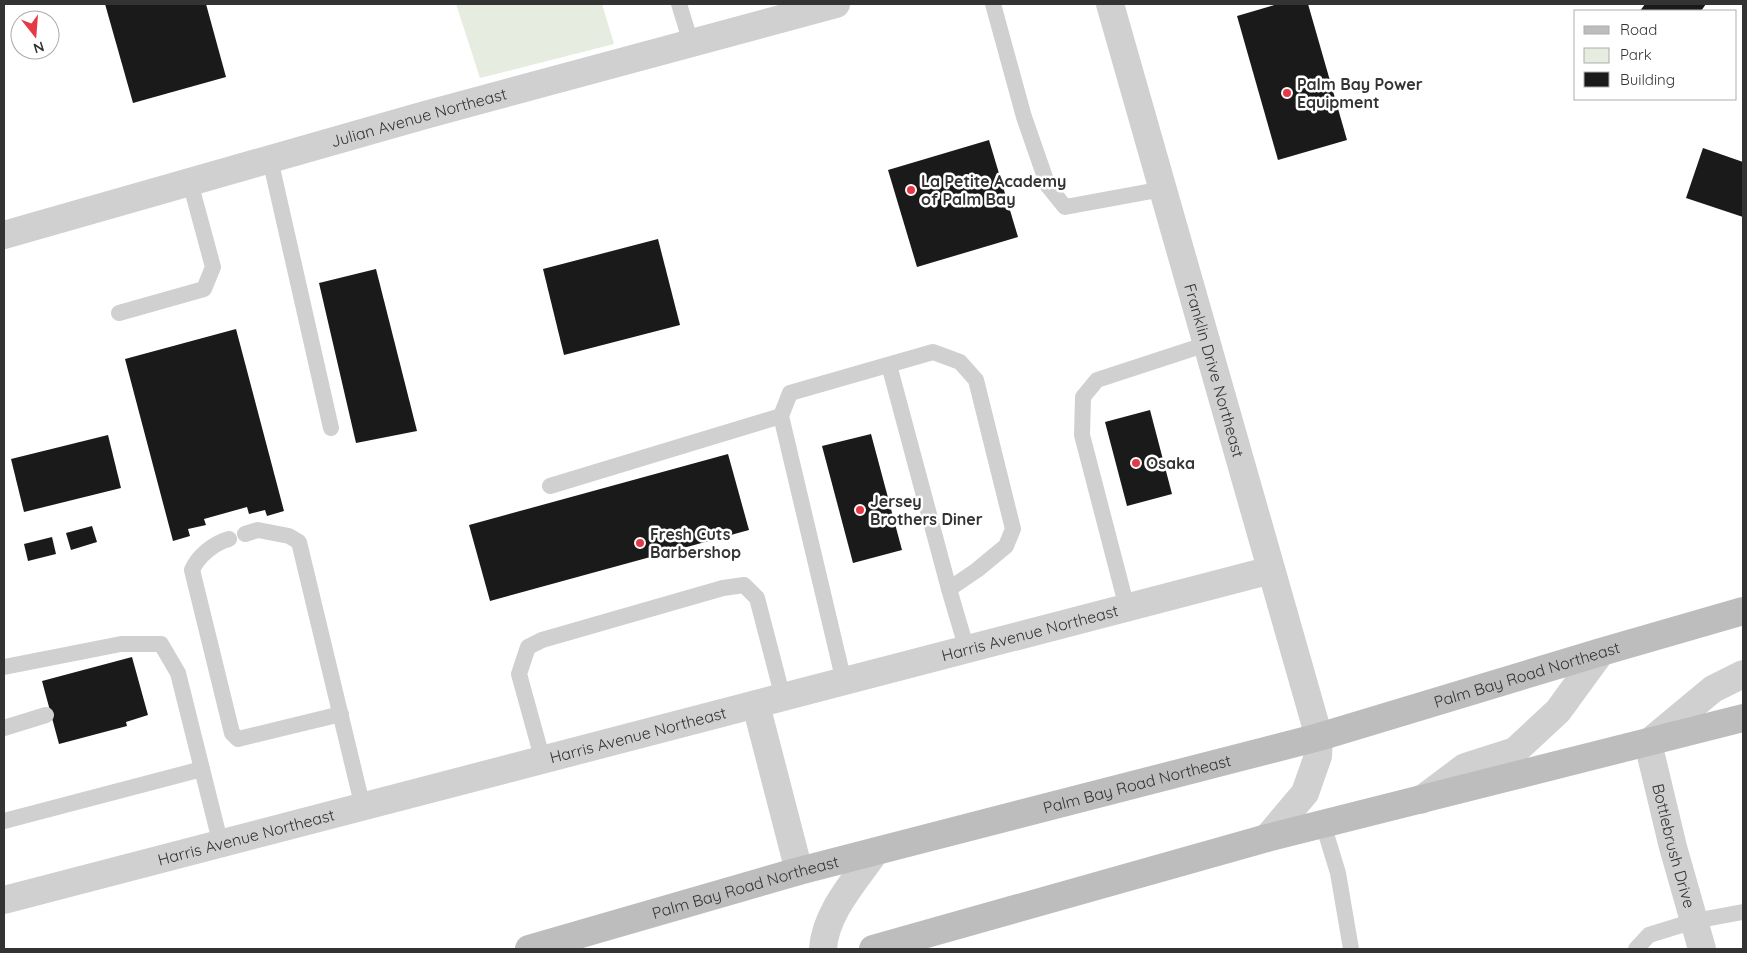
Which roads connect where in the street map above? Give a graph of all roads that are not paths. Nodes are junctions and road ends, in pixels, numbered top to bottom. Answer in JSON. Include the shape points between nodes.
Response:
{"nodes":[{"id":1,"x":679,"y":4,"type":"edge"},
{"id":2,"x":993,"y":4,"type":"edge"},
{"id":3,"x":1110,"y":4,"type":"edge"},
{"id":4,"x":821,"y":6,"type":"edge"},
{"id":5,"x":691,"y":43,"type":"junction"},
{"id":6,"x":270,"y":159,"type":"junction"},
{"id":7,"x":190,"y":182,"type":"junction"},
{"id":8,"x":1162,"y":189,"type":"junction"},
{"id":9,"x":4,"y":235,"type":"edge"},
{"id":10,"x":119,"y":312,"type":"dead end"},
{"id":11,"x":1207,"y":344,"type":"junction"},
{"id":12,"x":889,"y":365,"type":"junction"},
{"id":13,"x":781,"y":416,"type":"junction"},
{"id":14,"x":331,"y":428,"type":"dead end"},
{"id":15,"x":550,"y":486,"type":"dead end"},
{"id":16,"x":245,"y":534,"type":"dead end"},
{"id":17,"x":229,"y":539,"type":"dead end"},
{"id":18,"x":1271,"y":570,"type":"junction"},
{"id":19,"x":949,"y":589,"type":"junction"},
{"id":20,"x":1127,"y":608,"type":"junction"},
{"id":21,"x":1743,"y":611,"type":"edge"},
{"id":22,"x":967,"y":650,"type":"junction"},
{"id":23,"x":1601,"y":652,"type":"junction"},
{"id":24,"x":4,"y":667,"type":"edge"},
{"id":25,"x":1743,"y":674,"type":"edge"},
{"id":26,"x":844,"y":682,"type":"junction"},
{"id":27,"x":783,"y":698,"type":"junction"},
{"id":28,"x":756,"y":705,"type":"junction"},
{"id":29,"x":341,"y":714,"type":"junction"},
{"id":30,"x":46,"y":715,"type":"dead end"},
{"id":31,"x":1743,"y":718,"type":"edge"},
{"id":32,"x":4,"y":728,"type":"edge"},
{"id":33,"x":1319,"y":737,"type":"junction"},
{"id":34,"x":1648,"y":743,"type":"junction"},
{"id":35,"x":543,"y":761,"type":"junction"},
{"id":36,"x":202,"y":769,"type":"junction"},
{"id":37,"x":1421,"y":800,"type":"junction"},
{"id":38,"x":364,"y":808,"type":"junction"},
{"id":39,"x":4,"y":821,"type":"edge"},
{"id":40,"x":1323,"y":824,"type":"junction"},
{"id":41,"x":1267,"y":838,"type":"junction"},
{"id":42,"x":220,"y":845,"type":"junction"},
{"id":43,"x":875,"y":852,"type":"junction"},
{"id":44,"x":799,"y":871,"type":"junction"},
{"id":45,"x":4,"y":900,"type":"edge"},
{"id":46,"x":1743,"y":912,"type":"edge"},
{"id":47,"x":1694,"y":921,"type":"junction"},
{"id":48,"x":923,"y":941,"type":"edge"},
{"id":49,"x":529,"y":949,"type":"edge"},
{"id":50,"x":823,"y":949,"type":"edge"},
{"id":51,"x":873,"y":949,"type":"edge"},
{"id":52,"x":1352,"y":949,"type":"edge"},
{"id":53,"x":1636,"y":949,"type":"edge"},
{"id":54,"x":1702,"y":949,"type":"edge"}],
"edges":[{"from":1,"to":5,"type":"lane"},
{"from":2,"to":8,"type":"lane","via":[[1024,117],[1048,186],[1065,207]]},
{"from":3,"to":8,"type":"street","name":"Franklin Drive Northeast"},
{"from":4,"to":5,"type":"street","name":"Julian Avenue Northeast"},
{"from":5,"to":6,"type":"street","name":"Julian Avenue Northeast"},
{"from":6,"to":7,"type":"street","name":"Julian Avenue Northeast"},
{"from":6,"to":14,"type":"lane"},
{"from":7,"to":9,"type":"street","name":"Julian Avenue Northeast"},
{"from":7,"to":10,"type":"lane","via":[[213,267],[204,289]]},
{"from":8,"to":11,"type":"street","name":"Franklin Drive Northeast"},
{"from":11,"to":18,"type":"street","name":"Franklin Drive Northeast"},
{"from":11,"to":20,"type":"lane","via":[[1097,380],[1084,397],[1082,435]]},
{"from":12,"to":13,"type":"lane","via":[[790,393]]},
{"from":12,"to":19,"type":"lane"},
{"from":12,"to":19,"type":"lane","via":[[933,352],[960,362],[976,380],[1013,528],[1006,546]]},
{"from":13,"to":15,"type":"lane"},
{"from":13,"to":26,"type":"lane"},
{"from":16,"to":29,"type":"lane","via":[[258,530],[290,536],[300,542]]},
{"from":17,"to":29,"type":"lane","via":[[222,540],[196,560],[192,570],[232,733],[238,739]]},
{"from":18,"to":20,"type":"street","name":"Harris Avenue Northeast"},
{"from":18,"to":33,"type":"street","name":"Franklin Drive Northeast"},
{"from":19,"to":22,"type":"lane"},
{"from":20,"to":22,"type":"street","name":"Harris Avenue Northeast"},
{"from":21,"to":23,"type":"main road","name":"Palm Bay Road Northeast"},
{"from":22,"to":26,"type":"street","name":"Harris Avenue Northeast"},
{"from":23,"to":33,"type":"main road","name":"Palm Bay Road Northeast"},
{"from":23,"to":37,"type":"street","via":[[1558,711],[1515,751],[1465,767]]},
{"from":24,"to":36,"type":"lane","via":[[121,644],[160,644],[178,673]]},
{"from":25,"to":34,"type":"street","via":[[1713,689]]},
{"from":26,"to":27,"type":"street","name":"Harris Avenue Northeast"},
{"from":27,"to":28,"type":"street","name":"Harris Avenue Northeast"},
{"from":27,"to":35,"type":"lane","via":[[757,598],[744,584],[723,588],[542,640],[528,647],[519,674]]},
{"from":28,"to":35,"type":"street","name":"Harris Avenue Northeast"},
{"from":28,"to":44,"type":"street"},
{"from":29,"to":38,"type":"lane"},
{"from":30,"to":32,"type":"lane"},
{"from":31,"to":34,"type":"main road"},
{"from":33,"to":41,"type":"street","via":[[1318,756],[1305,792]]},
{"from":33,"to":43,"type":"main road","name":"Palm Bay Road Northeast"},
{"from":34,"to":37,"type":"main road"},
{"from":34,"to":47,"type":"street","name":"Bottlebrush Drive"},
{"from":35,"to":38,"type":"street","name":"Harris Avenue Northeast"},
{"from":36,"to":39,"type":"lane"},
{"from":36,"to":42,"type":"lane"},
{"from":37,"to":40,"type":"main road"},
{"from":38,"to":42,"type":"street","name":"Harris Avenue Northeast"},
{"from":40,"to":41,"type":"main road"},
{"from":40,"to":52,"type":"lane","via":[[1338,873]]},
{"from":41,"to":48,"type":"main road"},
{"from":42,"to":45,"type":"street","name":"Harris Avenue Northeast"},
{"from":43,"to":44,"type":"main road","name":"Palm Bay Road Northeast"},
{"from":43,"to":50,"type":"street","via":[[834,911]]},
{"from":44,"to":49,"type":"main road","name":"Palm Bay Road Northeast"},
{"from":46,"to":47,"type":"lane"},
{"from":47,"to":53,"type":"lane","via":[[1649,936]]},
{"from":47,"to":54,"type":"street","name":"Bottlebrush Drive"},
{"from":48,"to":51,"type":"main road"}]}
